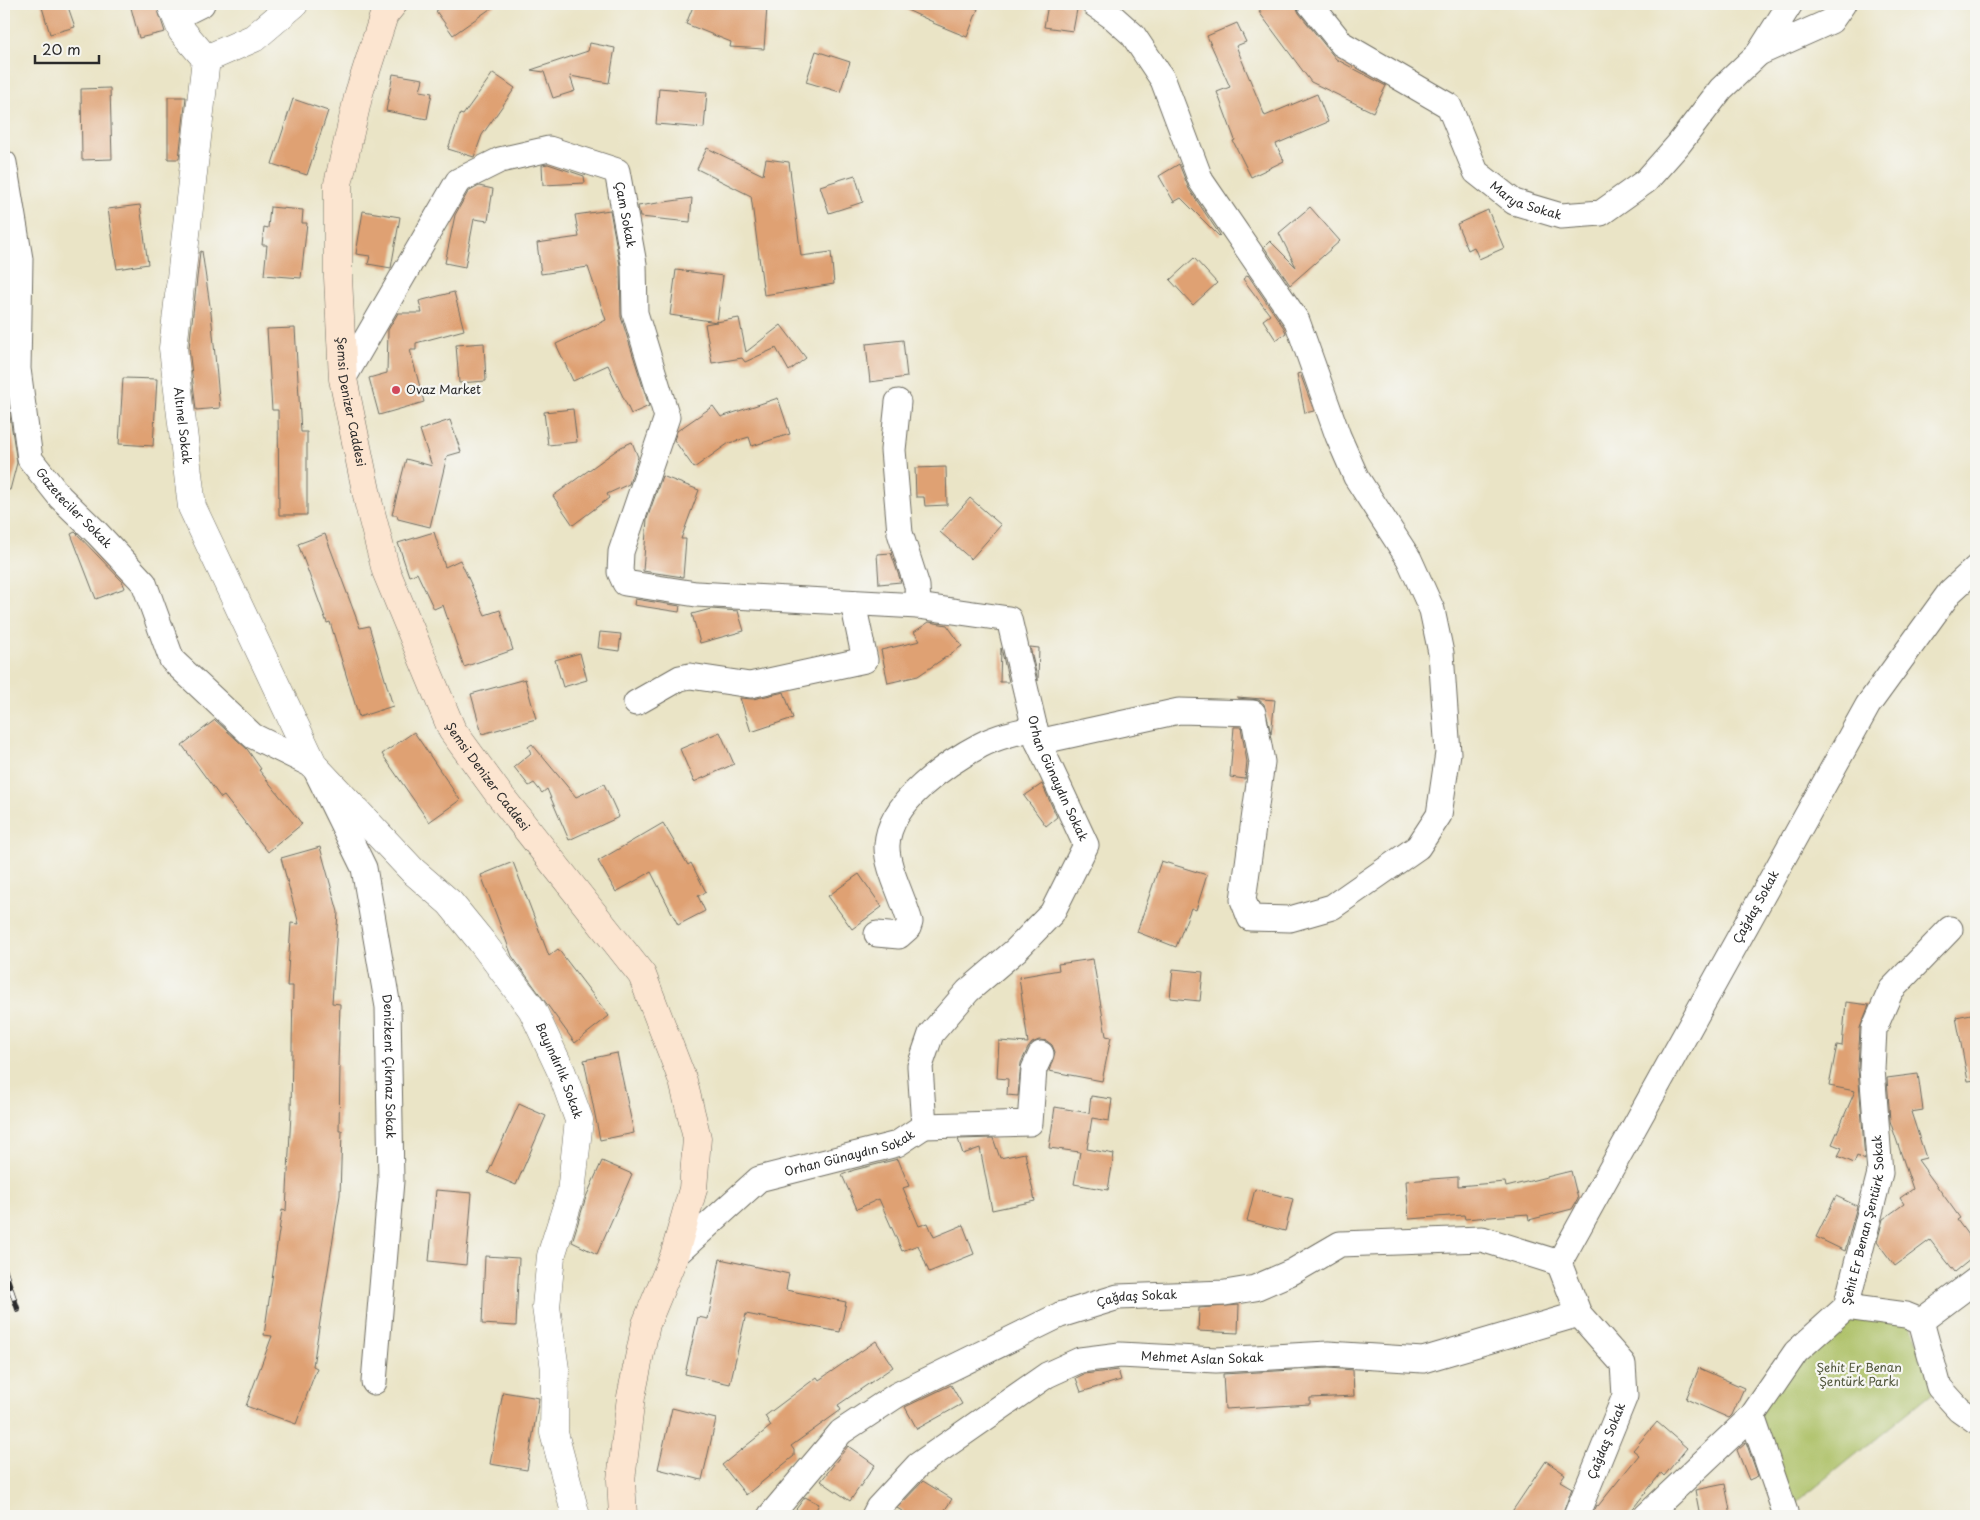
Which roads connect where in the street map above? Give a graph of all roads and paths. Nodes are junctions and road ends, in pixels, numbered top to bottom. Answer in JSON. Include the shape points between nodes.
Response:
{"nodes":[{"id":1,"x":202,"y":4,"type":"edge"},
{"id":2,"x":294,"y":4,"type":"edge"},
{"id":3,"x":393,"y":4,"type":"edge"},
{"id":4,"x":1094,"y":4,"type":"edge"},
{"id":5,"x":1310,"y":4,"type":"edge"},
{"id":6,"x":1790,"y":4,"type":"edge"},
{"id":7,"x":1843,"y":4,"type":"edge"},
{"id":8,"x":174,"y":10,"type":"edge"},
{"id":9,"x":1759,"y":53,"type":"junction"},
{"id":10,"x":206,"y":58,"type":"junction"},
{"id":11,"x":4,"y":163,"type":"edge"},
{"id":12,"x":343,"y":379,"type":"junction"},
{"id":13,"x":898,"y":402,"type":"dead end"},
{"id":14,"x":1976,"y":568,"type":"edge"},
{"id":15,"x":624,"y":583,"type":"joint"},
{"id":16,"x":853,"y":603,"type":"junction"},
{"id":17,"x":918,"y":606,"type":"junction"},
{"id":18,"x":636,"y":703,"type":"dead end"},
{"id":19,"x":1037,"y":735,"type":"junction"},
{"id":20,"x":314,"y":766,"type":"junction"},
{"id":21,"x":1950,"y":929,"type":"dead end"},
{"id":22,"x":877,"y":934,"type":"dead end"},
{"id":23,"x":1041,"y":1054,"type":"dead end"},
{"id":24,"x":924,"y":1126,"type":"junction"},
{"id":25,"x":674,"y":1256,"type":"junction"},
{"id":26,"x":1559,"y":1263,"type":"junction"},
{"id":27,"x":1976,"y":1280,"type":"edge"},
{"id":28,"x":1846,"y":1307,"type":"junction"},
{"id":29,"x":1580,"y":1314,"type":"junction"},
{"id":30,"x":1921,"y":1321,"type":"junction"},
{"id":31,"x":374,"y":1382,"type":"dead end"},
{"id":32,"x":1752,"y":1416,"type":"junction"},
{"id":33,"x":1976,"y":1421,"type":"edge"},
{"id":34,"x":576,"y":1516,"type":"edge"},
{"id":35,"x":623,"y":1516,"type":"edge"},
{"id":36,"x":770,"y":1516,"type":"edge"},
{"id":37,"x":874,"y":1516,"type":"edge"},
{"id":38,"x":1576,"y":1516,"type":"edge"},
{"id":39,"x":1646,"y":1516,"type":"edge"},
{"id":40,"x":1784,"y":1516,"type":"edge"}],
"edges":[{"from":1,"to":8,"type":"street"},
{"from":2,"to":10,"type":"street","via":[[254,38]]},
{"from":3,"to":12,"type":"main road","name":"Şemsi Denizer Caddesi","via":[[384,16],[359,93],[338,184]]},
{"from":4,"to":19,"type":"street","via":[[1133,36],[1163,80],[1201,181],[1297,321],[1356,477],[1409,560],[1432,610],[1441,653],[1448,753],[1439,815],[1418,847],[1332,907],[1290,919],[1250,918],[1243,900],[1262,762],[1253,713],[1180,711]]},
{"from":5,"to":9,"type":"street","name":"Marya Sokak","via":[[1342,44],[1449,106],[1476,172],[1514,202],[1561,216],[1602,213],[1646,182],[1721,89]]},
{"from":6,"to":9,"type":"street"},
{"from":7,"to":9,"type":"street","via":[[1831,20]]},
{"from":8,"to":10,"type":"street","via":[[182,31]]},
{"from":10,"to":20,"type":"street","name":"Altınel Sokak","via":[[173,348],[192,508]]},
{"from":11,"to":20,"type":"street","name":"Gazeteciler Sokak","via":[[20,259],[18,369],[30,459],[60,497],[144,584],[172,660],[253,736]]},
{"from":12,"to":15,"type":"street","name":"Çam Sokak","via":[[458,181],[500,160],[549,149],[616,171],[634,264],[634,313],[667,418],[621,552],[620,572]]},
{"from":12,"to":25,"type":"main road","name":"Şemsi Denizer Caddesi","via":[[368,505],[386,571],[452,730],[642,976],[682,1081],[697,1138],[693,1189]]},
{"from":13,"to":17,"type":"street","via":[[893,450],[900,533],[917,586]]},
{"from":14,"to":26,"type":"street","name":"Çağdaş Sokak","via":[[1950,592],[1868,705]]},
{"from":15,"to":16,"type":"street","name":"Orhan Günaydın Sokak","via":[[696,594]]},
{"from":16,"to":17,"type":"street","name":"Orhan Günaydın Sokak"},
{"from":16,"to":18,"type":"street","via":[[865,660],[750,685],[690,676],[680,678]]},
{"from":17,"to":19,"type":"street","name":"Orhan Günaydın Sokak","via":[[1009,619]]},
{"from":19,"to":22,"type":"street","via":[[1004,735],[981,745],[928,780],[906,802],[893,825],[887,845],[910,922],[899,936]]},
{"from":19,"to":24,"type":"street","name":"Orhan Günaydın Sokak","via":[[1086,845],[1052,913],[1016,950],[968,991],[931,1034],[920,1066]]},
{"from":20,"to":31,"type":"street","name":"Denizkent Çıkmaz Sokak","via":[[364,868],[388,1007],[391,1181]]},
{"from":20,"to":34,"type":"street","name":"Bayındırlık Sokak","via":[[413,871],[450,903],[532,1009],[562,1073],[579,1120],[571,1193],[551,1256],[546,1307],[555,1368],[554,1433]]},
{"from":21,"to":28,"type":"street","name":"Şehit Er Benan Şentürk Sokak","via":[[1891,990],[1874,1029],[1872,1069],[1880,1173]]},
{"from":23,"to":24,"type":"street","via":[[1034,1069],[1030,1123]]},
{"from":24,"to":25,"type":"street","name":"Orhan Günaydın Sokak","via":[[897,1144],[759,1179]]},
{"from":25,"to":35,"type":"main road","name":"Şemsi Denizer Caddesi","via":[[646,1324],[630,1397],[621,1480]]},
{"from":26,"to":29,"type":"street","name":"Çağdaş Sokak"},
{"from":26,"to":36,"type":"street","name":"Çağdaş Sokak","via":[[1482,1239],[1340,1244],[1292,1272],[1255,1288],[1225,1294],[1118,1297],[1060,1315],[897,1395],[841,1432]]},
{"from":27,"to":30,"type":"street"},
{"from":28,"to":30,"type":"street","via":[[1906,1315]]},
{"from":28,"to":32,"type":"street","name":"Şehit Er Benan Şentürk Sokak","via":[[1796,1352]]},
{"from":29,"to":37,"type":"street","name":"Mehmet Aslan Sokak","via":[[1422,1360],[1328,1354],[1216,1360],[1120,1355],[1080,1360],[1047,1375],[918,1465]]},
{"from":29,"to":38,"type":"street","name":"Çağdaş Sokak","via":[[1623,1364],[1625,1396]]},
{"from":30,"to":33,"type":"street","via":[[1939,1387],[1959,1409]]},
{"from":32,"to":39,"type":"street","name":"Şehit Er Benan Şentürk Sokak"},
{"from":32,"to":40,"type":"street"}]}
